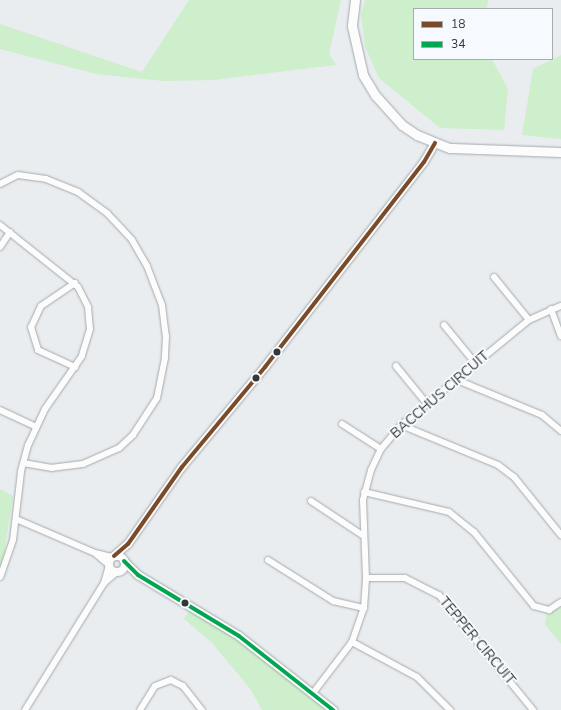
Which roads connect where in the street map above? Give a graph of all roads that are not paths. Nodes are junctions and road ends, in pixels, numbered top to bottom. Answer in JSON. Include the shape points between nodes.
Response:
{"nodes":[{"id":1,"x":355,"y":0,"type":"edge"},
{"id":2,"x":435,"y":143,"type":"junction"},
{"id":3,"x":561,"y":152,"type":"edge"},
{"id":4,"x":0,"y":184,"type":"edge"},
{"id":5,"x":0,"y":225,"type":"edge"},
{"id":6,"x":10,"y":232,"type":"junction"},
{"id":7,"x":0,"y":247,"type":"edge"},
{"id":8,"x":494,"y":278,"type":"dead end"},
{"id":9,"x":75,"y":284,"type":"junction"},
{"id":10,"x":561,"y":306,"type":"edge"},
{"id":11,"x":551,"y":309,"type":"junction"},
{"id":12,"x":529,"y":320,"type":"junction"},
{"id":13,"x":444,"y":325,"type":"dead end"},
{"id":14,"x":561,"y":336,"type":"edge"},
{"id":15,"x":476,"y":364,"type":"junction"},
{"id":16,"x":396,"y":366,"type":"dead end"},
{"id":17,"x":75,"y":367,"type":"junction"},
{"id":18,"x":457,"y":380,"type":"junction"},
{"id":19,"x":427,"y":404,"type":"junction"},
{"id":20,"x":0,"y":410,"type":"edge"},
{"id":21,"x":342,"y":424,"type":"dead end"},
{"id":22,"x":401,"y":425,"type":"junction"},
{"id":23,"x":36,"y":427,"type":"junction"},
{"id":24,"x":561,"y":431,"type":"edge"},
{"id":25,"x":381,"y":449,"type":"junction"},
{"id":26,"x":23,"y":463,"type":"junction"},
{"id":27,"x":364,"y":492,"type":"junction"},
{"id":28,"x":310,"y":501,"type":"dead end"},
{"id":29,"x":16,"y":519,"type":"junction"},
{"id":30,"x":362,"y":535,"type":"junction"},
{"id":31,"x":561,"y":535,"type":"edge"},
{"id":32,"x":128,"y":544,"type":"junction"},
{"id":33,"x":95,"y":553,"type":"junction"},
{"id":34,"x":113,"y":556,"type":"junction"},
{"id":35,"x":268,"y":560,"type":"dead end"},
{"id":36,"x":124,"y":561,"type":"junction"},
{"id":37,"x":109,"y":565,"type":"junction"},
{"id":38,"x":119,"y":571,"type":"junction"},
{"id":39,"x":138,"y":575,"type":"junction"},
{"id":40,"x":0,"y":577,"type":"edge"},
{"id":41,"x":366,"y":578,"type":"junction"},
{"id":42,"x":104,"y":583,"type":"junction"},
{"id":43,"x":561,"y":602,"type":"edge"},
{"id":44,"x":364,"y":608,"type":"junction"},
{"id":45,"x":352,"y":642,"type":"junction"},
{"id":46,"x":313,"y":693,"type":"junction"},
{"id":47,"x":24,"y":710,"type":"edge"},
{"id":48,"x":140,"y":710,"type":"edge"},
{"id":49,"x":202,"y":710,"type":"edge"},
{"id":50,"x":333,"y":710,"type":"edge"},
{"id":51,"x":450,"y":710,"type":"edge"},
{"id":52,"x":534,"y":710,"type":"edge"}],
"edges":[{"from":1,"to":2,"type":"main road","via":[[352,26],[363,75],[389,113],[417,135]]},
{"from":2,"to":3,"type":"main road","via":[[467,150]]},
{"from":2,"to":32,"type":"street","via":[[420,168],[265,367],[182,468]]},
{"from":4,"to":26,"type":"street","via":[[18,175],[46,179],[78,192],[107,213],[132,240],[147,266],[162,305],[165,330],[165,358],[157,398],[133,435],[119,448],[83,464],[52,468]]},
{"from":5,"to":6,"type":"street"},
{"from":6,"to":7,"type":"street"},
{"from":6,"to":9,"type":"street"},
{"from":8,"to":12,"type":"street"},
{"from":9,"to":17,"type":"street","via":[[88,307],[90,324],[86,346]]},
{"from":9,"to":17,"type":"street","via":[[41,306],[31,327],[38,350]]},
{"from":10,"to":11,"type":"street","name":"BACCHUS CIRCUIT"},
{"from":11,"to":12,"type":"street","name":"BACCHUS CIRCUIT"},
{"from":11,"to":14,"type":"street"},
{"from":12,"to":15,"type":"street","name":"BACCHUS CIRCUIT"},
{"from":13,"to":15,"type":"street"},
{"from":15,"to":18,"type":"street","name":"BACCHUS CIRCUIT"},
{"from":16,"to":19,"type":"street"},
{"from":17,"to":23,"type":"street"},
{"from":18,"to":19,"type":"street","name":"BACCHUS CIRCUIT"},
{"from":18,"to":24,"type":"street","via":[[542,415]]},
{"from":19,"to":22,"type":"street","name":"BACCHUS CIRCUIT"},
{"from":20,"to":23,"type":"street"},
{"from":21,"to":25,"type":"street"},
{"from":22,"to":25,"type":"street","name":"BACCHUS CIRCUIT"},
{"from":22,"to":31,"type":"street","via":[[498,465],[514,477]]},
{"from":23,"to":26,"type":"street"},
{"from":25,"to":27,"type":"street","name":"BACCHUS CIRCUIT"},
{"from":26,"to":29,"type":"street"},
{"from":27,"to":30,"type":"street","name":"BACCHUS CIRCUIT"},
{"from":27,"to":43,"type":"street","via":[[449,512],[474,532],[534,606],[549,610]]},
{"from":28,"to":30,"type":"street"},
{"from":29,"to":33,"type":"street"},
{"from":29,"to":40,"type":"street","via":[[9,554]]},
{"from":30,"to":41,"type":"street","name":"BACCHUS CIRCUIT"},
{"from":32,"to":34,"type":"street"},
{"from":32,"to":36,"type":"street"},
{"from":33,"to":34,"type":"street"},
{"from":33,"to":37,"type":"street"},
{"from":34,"to":36,"type":"street"},
{"from":34,"to":37,"type":"street"},
{"from":35,"to":44,"type":"street","via":[[333,601]]},
{"from":36,"to":38,"type":"street"},
{"from":36,"to":39,"type":"street"},
{"from":37,"to":38,"type":"street"},
{"from":37,"to":42,"type":"street"},
{"from":38,"to":39,"type":"street"},
{"from":38,"to":42,"type":"street"},
{"from":39,"to":46,"type":"street","via":[[240,636]]},
{"from":41,"to":44,"type":"street","name":"BACCHUS CIRCUIT"},
{"from":41,"to":52,"type":"street","name":"TEPPER CIRCUIT","via":[[405,578],[439,595]]},
{"from":42,"to":47,"type":"street"},
{"from":44,"to":45,"type":"street","name":"BACCHUS CIRCUIT"},
{"from":45,"to":46,"type":"street","name":"BACCHUS CIRCUIT"},
{"from":45,"to":51,"type":"street","via":[[417,677]]},
{"from":46,"to":50,"type":"street"},
{"from":48,"to":49,"type":"street","via":[[155,686],[171,680],[183,686]]}]}
